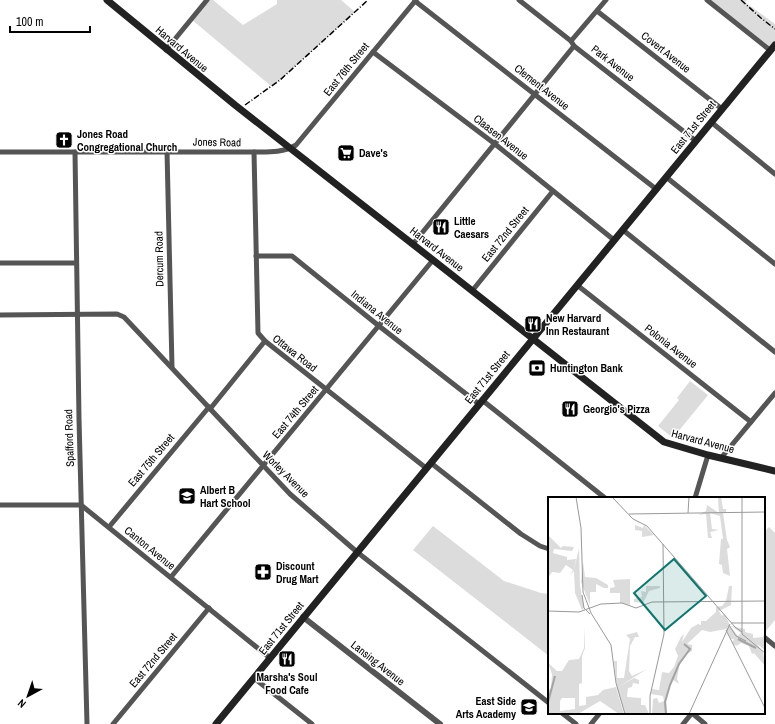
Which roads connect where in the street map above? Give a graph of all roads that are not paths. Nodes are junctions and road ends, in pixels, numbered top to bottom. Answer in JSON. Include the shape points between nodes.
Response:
{"nodes":[{"id":1,"x":107,"y":0,"type":"edge"},
{"id":2,"x":207,"y":0,"type":"edge"},
{"id":3,"x":416,"y":0,"type":"edge"},
{"id":4,"x":519,"y":0,"type":"edge"},
{"id":5,"x":606,"y":0,"type":"edge"},
{"id":6,"x":707,"y":0,"type":"edge"},
{"id":7,"x":597,"y":11,"type":"junction"},
{"id":8,"x":571,"y":41,"type":"junction"},
{"id":9,"x":574,"y":46,"type":"junction"},
{"id":10,"x":773,"y":48,"type":"edge"},
{"id":11,"x":166,"y":50,"type":"junction"},
{"id":12,"x":373,"y":52,"type":"junction"},
{"id":13,"x":535,"y":94,"type":"junction"},
{"id":14,"x":722,"y":109,"type":"junction"},
{"id":15,"x":711,"y":122,"type":"junction"},
{"id":16,"x":696,"y":141,"type":"junction"},
{"id":17,"x":495,"y":144,"type":"junction"},
{"id":18,"x":290,"y":149,"type":"junction"},
{"id":19,"x":167,"y":151,"type":"junction"},
{"id":20,"x":0,"y":152,"type":"edge"},
{"id":21,"x":75,"y":152,"type":"junction"},
{"id":22,"x":254,"y":152,"type":"junction"},
{"id":23,"x":775,"y":174,"type":"edge"},
{"id":24,"x":666,"y":177,"type":"junction"},
{"id":25,"x":656,"y":188,"type":"junction"},
{"id":26,"x":553,"y":190,"type":"junction"},
{"id":27,"x":623,"y":230,"type":"junction"},
{"id":28,"x":614,"y":240,"type":"junction"},
{"id":29,"x":413,"y":244,"type":"junction"},
{"id":30,"x":256,"y":256,"type":"junction"},
{"id":31,"x":433,"y":260,"type":"junction"},
{"id":32,"x":0,"y":263,"type":"edge"},
{"id":33,"x":76,"y":263,"type":"junction"},
{"id":34,"x":775,"y":264,"type":"edge"},
{"id":35,"x":577,"y":285,"type":"junction"},
{"id":36,"x":472,"y":291,"type":"junction"},
{"id":37,"x":0,"y":315,"type":"edge"},
{"id":38,"x":77,"y":315,"type":"junction"},
{"id":39,"x":379,"y":326,"type":"junction"},
{"id":40,"x":533,"y":338,"type":"junction"},
{"id":41,"x":265,"y":341,"type":"junction"},
{"id":42,"x":775,"y":352,"type":"edge"},
{"id":43,"x":172,"y":367,"type":"junction"},
{"id":44,"x":326,"y":390,"type":"junction"},
{"id":45,"x":775,"y":394,"type":"edge"},
{"id":46,"x":480,"y":402,"type":"junction"},
{"id":47,"x":209,"y":408,"type":"junction"},
{"id":48,"x":751,"y":422,"type":"junction"},
{"id":49,"x":708,"y":455,"type":"junction"},
{"id":50,"x":721,"y":458,"type":"junction"},
{"id":51,"x":263,"y":466,"type":"junction"},
{"id":52,"x":428,"y":466,"type":"junction"},
{"id":53,"x":775,"y":471,"type":"edge"},
{"id":54,"x":604,"y":497,"type":"edge"},
{"id":55,"x":695,"y":497,"type":"edge"},
{"id":56,"x":0,"y":505,"type":"edge"},
{"id":57,"x":81,"y":505,"type":"junction"},
{"id":58,"x":109,"y":527,"type":"junction"},
{"id":59,"x":548,"y":549,"type":"edge"},
{"id":60,"x":357,"y":552,"type":"junction"},
{"id":61,"x":171,"y":577,"type":"junction"},
{"id":62,"x":209,"y":608,"type":"junction"},
{"id":63,"x":303,"y":618,"type":"junction"},
{"id":64,"x":765,"y":638,"type":"edge"},
{"id":65,"x":775,"y":646,"type":"edge"},
{"id":66,"x":270,"y":658,"type":"junction"},
{"id":67,"x":254,"y":678,"type":"junction"},
{"id":68,"x":548,"y":702,"type":"edge"},
{"id":69,"x":563,"y":714,"type":"edge"},
{"id":70,"x":599,"y":714,"type":"edge"},
{"id":71,"x":691,"y":714,"type":"edge"},
{"id":72,"x":693,"y":714,"type":"edge"},
{"id":73,"x":87,"y":724,"type":"edge"},
{"id":74,"x":113,"y":724,"type":"edge"},
{"id":75,"x":216,"y":724,"type":"edge"},
{"id":76,"x":312,"y":724,"type":"edge"},
{"id":77,"x":440,"y":724,"type":"edge"},
{"id":78,"x":576,"y":724,"type":"edge"},
{"id":79,"x":591,"y":724,"type":"edge"},
{"id":80,"x":683,"y":724,"type":"edge"},
{"id":81,"x":705,"y":724,"type":"edge"}],
"edges":[{"from":1,"to":11,"type":"main road","name":"Harvard Avenue"},
{"from":2,"to":11,"type":"street"},
{"from":3,"to":12,"type":"street","name":"East 76th Street"},
{"from":3,"to":13,"type":"street","name":"Clement Avenue"},
{"from":4,"to":8,"type":"street","name":"Park Avenue"},
{"from":5,"to":7,"type":"street"},
{"from":6,"to":10,"type":"street"},
{"from":7,"to":8,"type":"street"},
{"from":7,"to":14,"type":"street","name":"Covert Avenue"},
{"from":8,"to":9,"type":"street","name":"Park Avenue"},
{"from":9,"to":13,"type":"street"},
{"from":9,"to":16,"type":"street","name":"Park Avenue"},
{"from":10,"to":14,"type":"main road","name":"East 71st Street"},
{"from":11,"to":18,"type":"main road","name":"Harvard Avenue"},
{"from":12,"to":17,"type":"street","name":"Claasen Avenue"},
{"from":12,"to":18,"type":"street","name":"East 76th Street","via":[[296,146]]},
{"from":13,"to":17,"type":"street"},
{"from":13,"to":25,"type":"street","name":"Clement Avenue"},
{"from":14,"to":15,"type":"main road","name":"East 71st Street"},
{"from":15,"to":16,"type":"main road","name":"East 71st Street"},
{"from":15,"to":23,"type":"street"},
{"from":16,"to":24,"type":"main road","name":"East 71st Street"},
{"from":17,"to":26,"type":"street","name":"Claasen Avenue"},
{"from":17,"to":29,"type":"street"},
{"from":18,"to":22,"type":"street","name":"Jones Road"},
{"from":18,"to":29,"type":"main road","name":"Harvard Avenue"},
{"from":19,"to":21,"type":"street","name":"Jones Road"},
{"from":19,"to":22,"type":"street","name":"Jones Road"},
{"from":19,"to":43,"type":"street","name":"Dercum Road"},
{"from":20,"to":21,"type":"street","name":"Jones Road"},
{"from":21,"to":33,"type":"street","name":"Spafford Road"},
{"from":22,"to":30,"type":"street","name":"Ottawa Road"},
{"from":24,"to":25,"type":"main road","name":"East 71st Street"},
{"from":24,"to":34,"type":"street"},
{"from":25,"to":27,"type":"main road","name":"East 71st Street"},
{"from":26,"to":28,"type":"street","name":"Claasen Avenue"},
{"from":26,"to":36,"type":"street","name":"East 72nd Street"},
{"from":27,"to":28,"type":"main road","name":"East 71st Street"},
{"from":27,"to":42,"type":"street"},
{"from":28,"to":35,"type":"main road","name":"East 71st Street"},
{"from":29,"to":31,"type":"main road","name":"Harvard Avenue"},
{"from":30,"to":39,"type":"street","name":"Indiana Avenue","via":[[292,256]]},
{"from":30,"to":41,"type":"street","name":"Ottawa Road","via":[[258,333]]},
{"from":31,"to":36,"type":"main road","name":"Harvard Avenue"},
{"from":31,"to":39,"type":"street","name":"East 74th Street"},
{"from":32,"to":33,"type":"street"},
{"from":33,"to":38,"type":"street","name":"Spafford Road"},
{"from":35,"to":40,"type":"main road","name":"East 71st Street"},
{"from":35,"to":48,"type":"street","name":"Polonia Avenue"},
{"from":36,"to":40,"type":"main road","name":"Harvard Avenue"},
{"from":37,"to":38,"type":"street","name":"Worley Avenue"},
{"from":38,"to":43,"type":"street","name":"Worley Avenue","via":[[120,315]]},
{"from":38,"to":57,"type":"street","name":"Spafford Road"},
{"from":39,"to":44,"type":"street","name":"East 74th Street"},
{"from":39,"to":46,"type":"street","name":"Indiana Avenue"},
{"from":40,"to":46,"type":"main road","name":"East 71st Street"},
{"from":40,"to":49,"type":"main road","name":"Harvard Avenue","via":[[664,442]]},
{"from":41,"to":44,"type":"street","name":"Ottawa Road"},
{"from":41,"to":47,"type":"street","name":"East 75th Street"},
{"from":43,"to":47,"type":"street","name":"Worley Avenue"},
{"from":44,"to":51,"type":"street","name":"East 74th Street"},
{"from":44,"to":52,"type":"street","name":"Ottawa Road"},
{"from":45,"to":48,"type":"street"},
{"from":46,"to":52,"type":"main road","name":"East 71st Street"},
{"from":46,"to":54,"type":"street","name":"Indiana Avenue"},
{"from":47,"to":51,"type":"street","name":"Worley Avenue"},
{"from":47,"to":58,"type":"street","name":"East 75th Street"},
{"from":48,"to":50,"type":"street"},
{"from":49,"to":50,"type":"main road","name":"Harvard Avenue"},
{"from":49,"to":55,"type":"street"},
{"from":50,"to":53,"type":"main road","name":"Harvard Avenue"},
{"from":51,"to":60,"type":"street","name":"Worley Avenue","via":[[290,494]]},
{"from":51,"to":61,"type":"street","name":"East 74th Street"},
{"from":52,"to":59,"type":"street","name":"Ottawa Road","via":[[520,534]]},
{"from":52,"to":60,"type":"main road","name":"East 71st Street"},
{"from":56,"to":57,"type":"street"},
{"from":57,"to":58,"type":"street","name":"Canton Avenue"},
{"from":57,"to":73,"type":"street","name":"Spafford Road"},
{"from":58,"to":61,"type":"street","name":"Canton Avenue"},
{"from":60,"to":63,"type":"main road","name":"East 71st Street"},
{"from":60,"to":68,"type":"street","name":"Worley Avenue"},
{"from":61,"to":62,"type":"street","name":"Canton Avenue"},
{"from":62,"to":66,"type":"street","name":"Canton Avenue"},
{"from":62,"to":74,"type":"street","name":"East 72nd Street"},
{"from":63,"to":66,"type":"main road","name":"East 71st Street"},
{"from":63,"to":77,"type":"street","name":"Lansing Avenue"},
{"from":64,"to":65,"type":"street"},
{"from":66,"to":67,"type":"main road","name":"East 71st Street"},
{"from":67,"to":75,"type":"main road","name":"East 71st Street"},
{"from":67,"to":76,"type":"street"},
{"from":69,"to":78,"type":"street"},
{"from":70,"to":79,"type":"street"},
{"from":71,"to":80,"type":"street"},
{"from":72,"to":81,"type":"street"}]}
